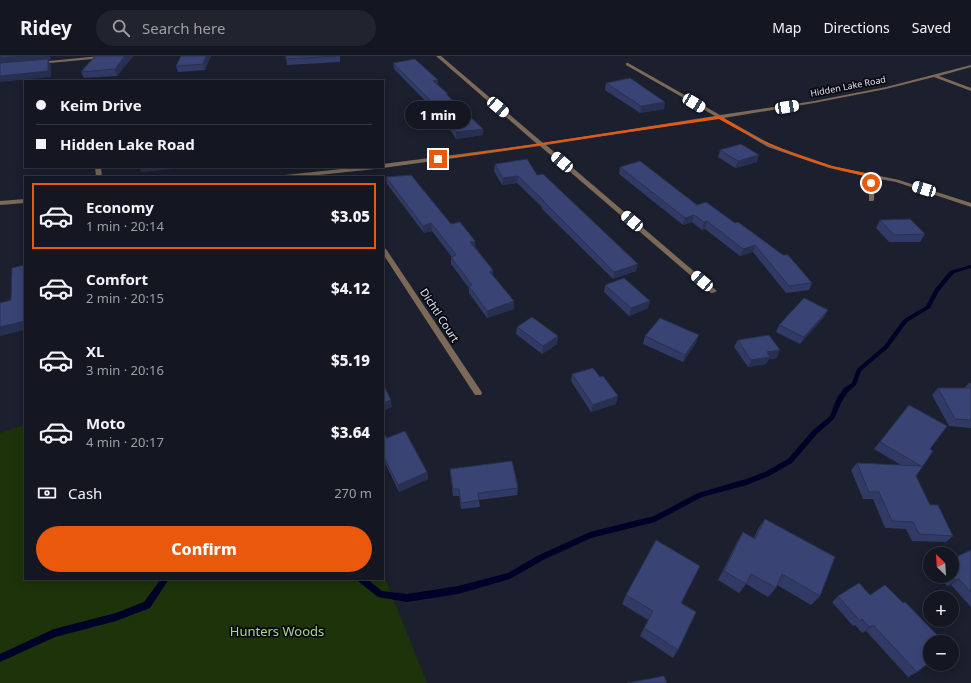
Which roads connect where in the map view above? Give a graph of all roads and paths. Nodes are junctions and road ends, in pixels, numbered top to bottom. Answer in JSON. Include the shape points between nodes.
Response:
{"nodes":[{"id":1,"x":438,"y":56,"type":"edge"},
{"id":2,"x":83,"y":57,"type":"edge"},
{"id":3,"x":106,"y":57,"type":"edge"},
{"id":4,"x":31,"y":63,"type":"edge"},
{"id":5,"x":628,"y":64,"type":"dead end"},
{"id":6,"x":971,"y":66,"type":"edge"},
{"id":7,"x":936,"y":76,"type":"junction"},
{"id":8,"x":971,"y":90,"type":"edge"},
{"id":9,"x":720,"y":118,"type":"junction"},
{"id":10,"x":542,"y":145,"type":"junction"},
{"id":11,"x":384,"y":166,"type":"edge"},
{"id":12,"x":367,"y":168,"type":"edge"},
{"id":13,"x":333,"y":172,"type":"edge"},
{"id":14,"x":295,"y":176,"type":"edge"},
{"id":15,"x":872,"y":176,"type":"junction"},
{"id":16,"x":871,"y":200,"type":"dead end"},
{"id":17,"x":24,"y":201,"type":"edge"},
{"id":18,"x":0,"y":203,"type":"edge"},
{"id":19,"x":971,"y":205,"type":"edge"},
{"id":20,"x":384,"y":250,"type":"edge"},
{"id":21,"x":713,"y":291,"type":"dead end"},
{"id":22,"x":478,"y":393,"type":"dead end"}],
"edges":[{"from":1,"to":10,"type":"street"},
{"from":2,"to":3,"type":"street"},
{"from":2,"to":4,"type":"street"},
{"from":5,"to":9,"type":"street"},
{"from":6,"to":7,"type":"street","name":"Hidden Lake Road"},
{"from":7,"to":8,"type":"street"},
{"from":7,"to":9,"type":"street","name":"Hidden Lake Road","via":[[856,95]]},
{"from":9,"to":10,"type":"street","name":"Hidden Lake Road"},
{"from":9,"to":15,"type":"street","via":[[788,153],[831,167]]},
{"from":10,"to":11,"type":"street","name":"Hidden Lake Road"},
{"from":10,"to":21,"type":"street"},
{"from":12,"to":13,"type":"street"},
{"from":13,"to":14,"type":"street"},
{"from":15,"to":16,"type":"street"},
{"from":15,"to":19,"type":"street","via":[[911,185]]},
{"from":17,"to":18,"type":"street"},
{"from":20,"to":22,"type":"street","name":"Dichtl Court"}]}
